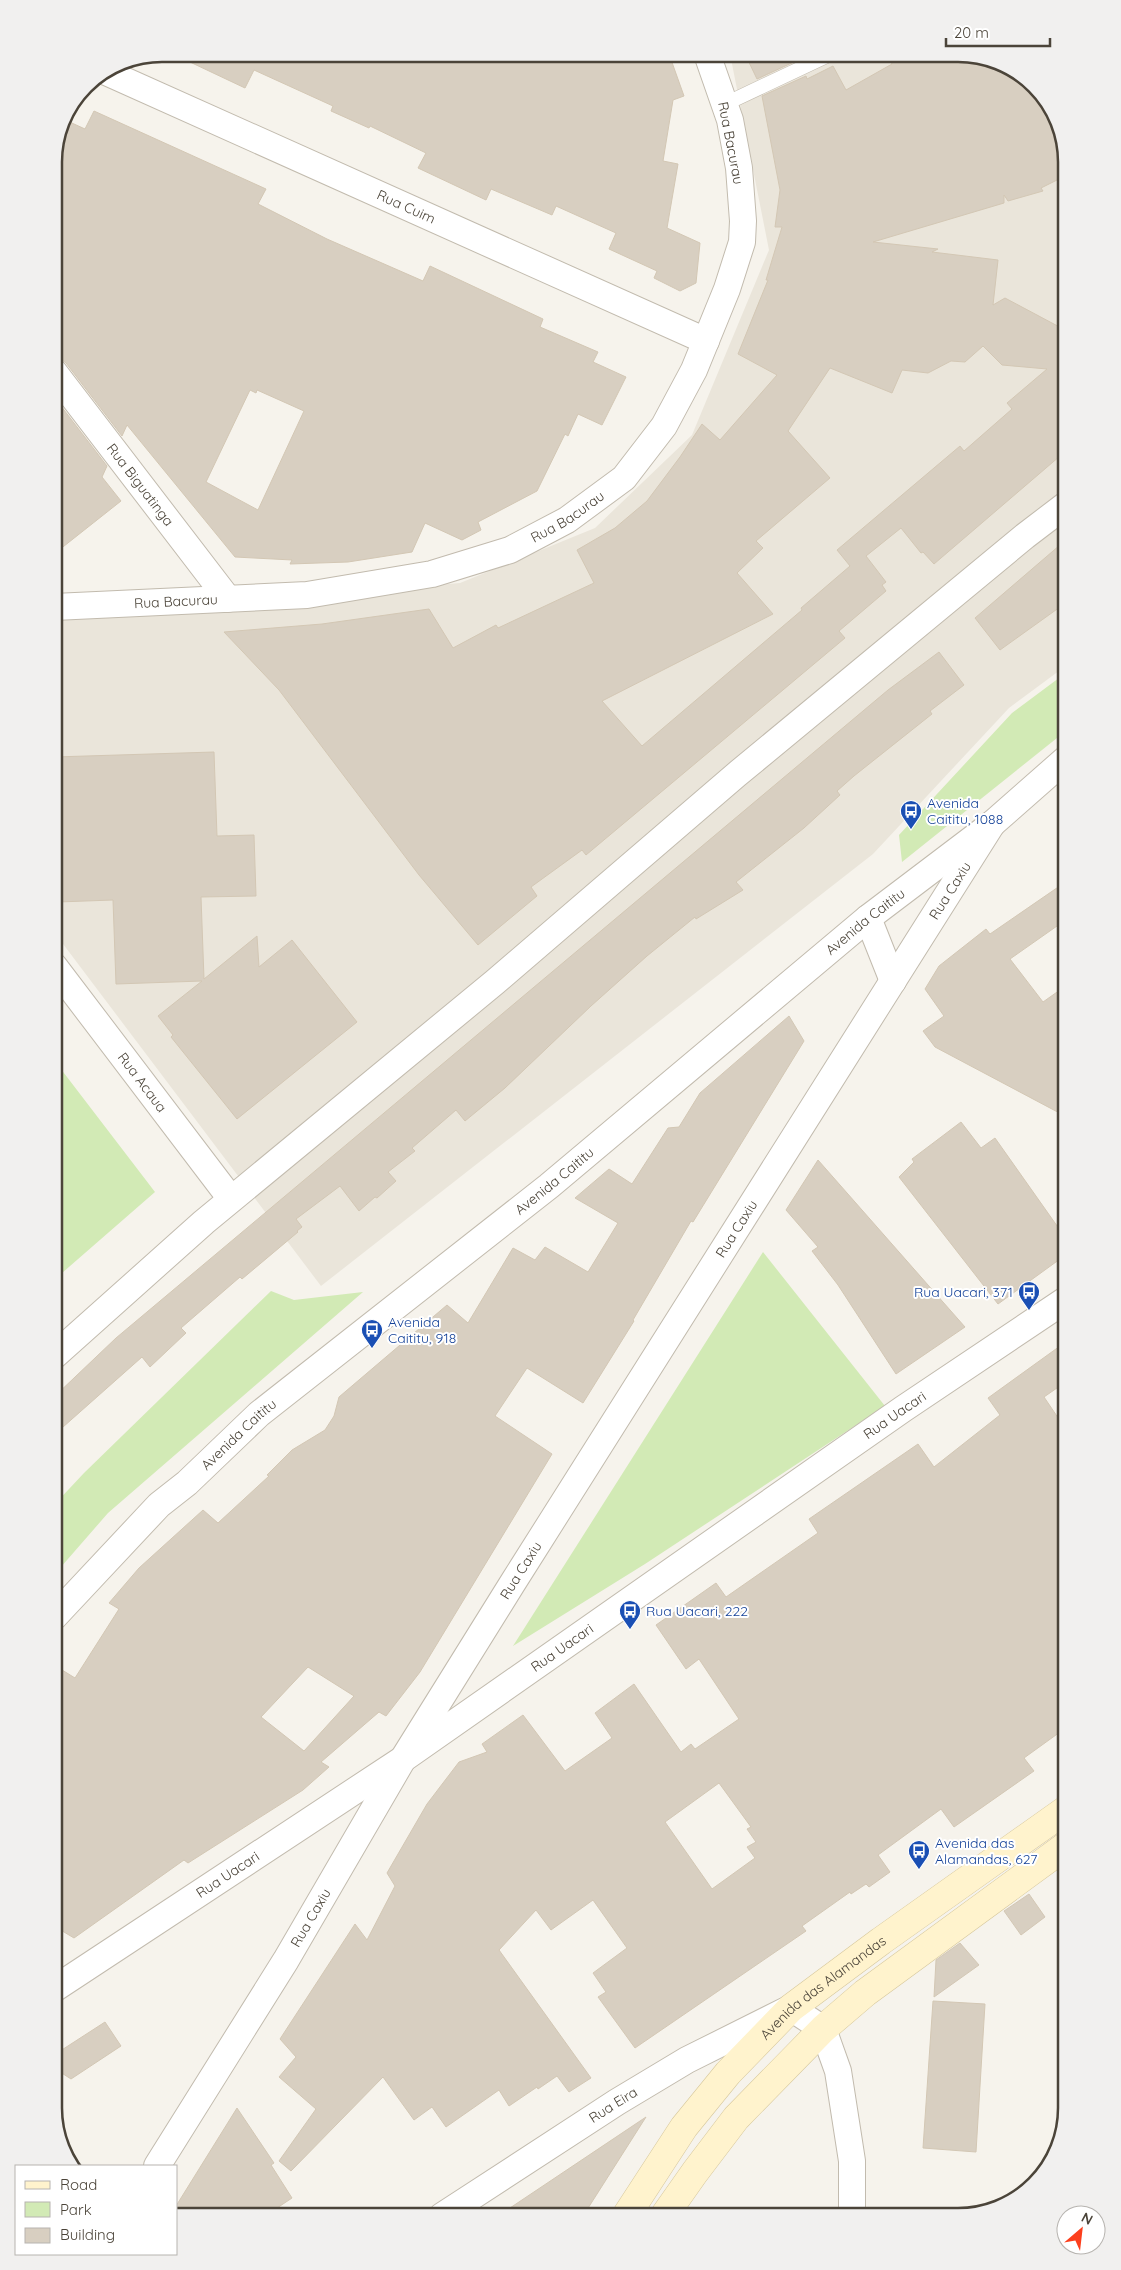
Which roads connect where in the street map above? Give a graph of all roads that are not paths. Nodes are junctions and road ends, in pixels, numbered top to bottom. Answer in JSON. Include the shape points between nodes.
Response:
{"nodes":[{"id":1,"x":710,"y":63,"type":"edge"},
{"id":2,"x":812,"y":63,"type":"edge"},
{"id":3,"x":113,"y":75,"type":"edge"},
{"id":4,"x":725,"y":104,"type":"junction"},
{"id":5,"x":706,"y":341,"type":"junction"},
{"id":6,"x":63,"y":384,"type":"edge"},
{"id":7,"x":1058,"y":511,"type":"edge"},
{"id":8,"x":228,"y":599,"type":"junction"},
{"id":9,"x":63,"y":607,"type":"edge"},
{"id":10,"x":1058,"y":766,"type":"edge"},
{"id":11,"x":992,"y":824,"type":"junction"},
{"id":12,"x":868,"y":918,"type":"junction"},
{"id":13,"x":63,"y":977,"type":"edge"},
{"id":14,"x":893,"y":981,"type":"junction"},
{"id":15,"x":231,"y":1199,"type":"junction"},
{"id":16,"x":1058,"y":1305,"type":"edge"},
{"id":17,"x":62,"y":1349,"type":"edge"},
{"id":18,"x":62,"y":1608,"type":"edge"},
{"id":19,"x":403,"y":1759,"type":"junction"},
{"id":20,"x":1058,"y":1815,"type":"edge"},
{"id":21,"x":1058,"y":1852,"type":"edge"},
{"id":22,"x":62,"y":1984,"type":"edge"},
{"id":23,"x":791,"y":2008,"type":"junction"},
{"id":24,"x":823,"y":2029,"type":"junction"},
{"id":25,"x":158,"y":2165,"type":"edge"},
{"id":26,"x":455,"y":2207,"type":"edge"},
{"id":27,"x":631,"y":2208,"type":"edge"},
{"id":28,"x":670,"y":2208,"type":"edge"},
{"id":29,"x":852,"y":2208,"type":"edge"}],
"edges":[{"from":1,"to":4,"type":"street","name":"Rua Bacurau"},
{"from":2,"to":4,"type":"lane"},
{"from":3,"to":5,"type":"street","name":"Rua Cuim"},
{"from":4,"to":5,"type":"street","name":"Rua Bacurau","via":[[739,168],[742,242]]},
{"from":5,"to":8,"type":"street","name":"Rua Bacurau","via":[[664,426],[624,478],[567,520],[510,550],[432,574],[306,595]]},
{"from":6,"to":8,"type":"street","name":"Rua Biguatinga"},
{"from":7,"to":15,"type":"street","via":[[736,775],[495,982]]},
{"from":8,"to":9,"type":"street","name":"Rua Bacurau"},
{"from":10,"to":11,"type":"street","name":"Avenida Caititu"},
{"from":11,"to":12,"type":"street","name":"Avenida Caititu"},
{"from":11,"to":14,"type":"street","name":"Rua Caxiu"},
{"from":12,"to":14,"type":"street"},
{"from":12,"to":18,"type":"street","name":"Avenida Caititu","via":[[549,1186],[259,1414],[187,1483],[159,1505]]},
{"from":13,"to":15,"type":"street","name":"Rua Acaua"},
{"from":14,"to":19,"type":"street","name":"Rua Caxiu"},
{"from":15,"to":17,"type":"street"},
{"from":16,"to":19,"type":"street","name":"Rua Uacari","via":[[903,1409]]},
{"from":19,"to":22,"type":"street","name":"Rua Uacari"},
{"from":19,"to":25,"type":"street","name":"Rua Caxiu","via":[[286,1960]]},
{"from":20,"to":23,"type":"street","name":"Avenida das Alamandas"},
{"from":21,"to":24,"type":"street","via":[[865,1993]]},
{"from":23,"to":24,"type":"street"},
{"from":23,"to":26,"type":"street","name":"Rua Eira","via":[[687,2060]]},
{"from":23,"to":27,"type":"street","name":"Avenida das Alamandas","via":[[728,2074],[684,2127]]},
{"from":24,"to":28,"type":"street","via":[[736,2118]]},
{"from":24,"to":29,"type":"street","via":[[838,2071],[852,2161]]}]}
